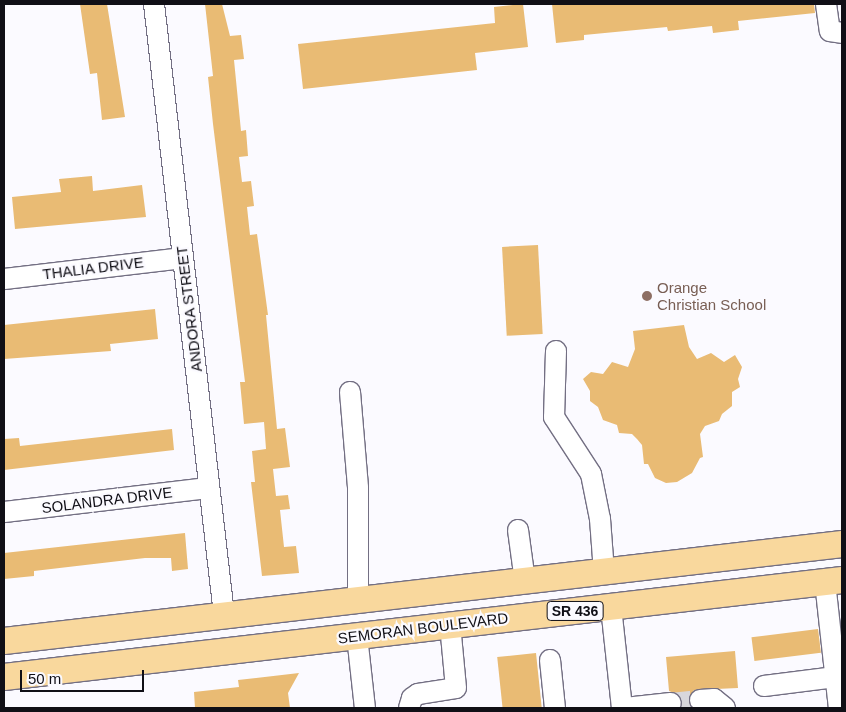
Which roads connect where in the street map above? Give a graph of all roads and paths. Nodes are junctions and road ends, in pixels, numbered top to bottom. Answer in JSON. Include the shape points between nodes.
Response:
{"nodes":[{"id":1,"x":154,"y":4,"type":"edge"},
{"id":2,"x":826,"y":4,"type":"edge"},
{"id":3,"x":842,"y":34,"type":"edge"},
{"id":4,"x":182,"y":258,"type":"junction"},
{"id":5,"x":4,"y":279,"type":"edge"},
{"id":6,"x":556,"y":351,"type":"dead end"},
{"id":7,"x":350,"y":392,"type":"dead end"},
{"id":8,"x":209,"y":488,"type":"junction"},
{"id":9,"x":4,"y":512,"type":"edge"},
{"id":10,"x":518,"y":530,"type":"dead end"},
{"id":11,"x":842,"y":544,"type":"edge"},
{"id":12,"x":604,"y":572,"type":"junction"},
{"id":13,"x":525,"y":581,"type":"junction"},
{"id":14,"x":834,"y":581,"type":"edge"},
{"id":15,"x":409,"y":594,"type":"junction"},
{"id":16,"x":358,"y":600,"type":"junction"},
{"id":17,"x":611,"y":607,"type":"junction"},
{"id":18,"x":224,"y":615,"type":"junction"},
{"id":19,"x":450,"y":625,"type":"junction"},
{"id":20,"x":357,"y":636,"type":"junction"},
{"id":21,"x":4,"y":641,"type":"edge"},
{"id":22,"x":308,"y":641,"type":"junction"},
{"id":23,"x":550,"y":660,"type":"dead end"},
{"id":24,"x":4,"y":677,"type":"edge"},
{"id":25,"x":835,"y":677,"type":"junction"},
{"id":26,"x":764,"y":686,"type":"dead end"},
{"id":27,"x":700,"y":700,"type":"tunnel mouth"},
{"id":28,"x":670,"y":703,"type":"dead end"},
{"id":29,"x":722,"y":705,"type":"edge"},
{"id":30,"x":365,"y":708,"type":"edge"},
{"id":31,"x":409,"y":708,"type":"edge"},
{"id":32,"x":555,"y":708,"type":"edge"},
{"id":33,"x":624,"y":708,"type":"edge"},
{"id":34,"x":839,"y":708,"type":"edge"}],
"edges":[{"from":1,"to":4,"type":"street","name":"ANDORA STREET"},
{"from":2,"to":3,"type":"street","via":[[830,31]]},
{"from":4,"to":5,"type":"street","name":"THALIA DRIVE"},
{"from":4,"to":8,"type":"street","name":"ANDORA STREET"},
{"from":6,"to":12,"type":"street","via":[[554,417],[591,474],[600,519]]},
{"from":7,"to":16,"type":"street","via":[[358,488]]},
{"from":8,"to":9,"type":"street","name":"SOLANDRA DRIVE"},
{"from":8,"to":18,"type":"street","name":"ANDORA STREET"},
{"from":10,"to":13,"type":"street"},
{"from":11,"to":12,"type":"main road","number":"SR 436"},
{"from":12,"to":13,"type":"main road","number":"SR 436"},
{"from":13,"to":15,"type":"main road","number":"SR 436"},
{"from":14,"to":17,"type":"main road","name":"SEMORAN BOULEVARD","number":"SR 436"},
{"from":14,"to":25,"type":"street"},
{"from":15,"to":16,"type":"main road","number":"SR 436"},
{"from":15,"to":20,"type":"main road","via":[[382,606],[365,622]]},
{"from":16,"to":18,"type":"main road","number":"SR 436"},
{"from":16,"to":22,"type":"main road","via":[[351,617],[339,629]]},
{"from":17,"to":19,"type":"main road","name":"SEMORAN BOULEVARD","number":"SR 436"},
{"from":17,"to":33,"type":"street"},
{"from":18,"to":21,"type":"main road","number":"SR 436"},
{"from":19,"to":20,"type":"main road","name":"SEMORAN BOULEVARD","number":"SR 436"},
{"from":19,"to":31,"type":"street","via":[[456,688],[418,694],[412,698]]},
{"from":20,"to":22,"type":"main road","name":"SEMORAN BOULEVARD","number":"SR 436"},
{"from":20,"to":30,"type":"street"},
{"from":22,"to":24,"type":"main road","name":"SEMORAN BOULEVARD","number":"SR 436"},
{"from":23,"to":32,"type":"street"},
{"from":25,"to":26,"type":"street"},
{"from":25,"to":34,"type":"street"},
{"from":27,"to":29,"type":"street","via":[[714,699]]},
{"from":28,"to":33,"type":"street"}]}
